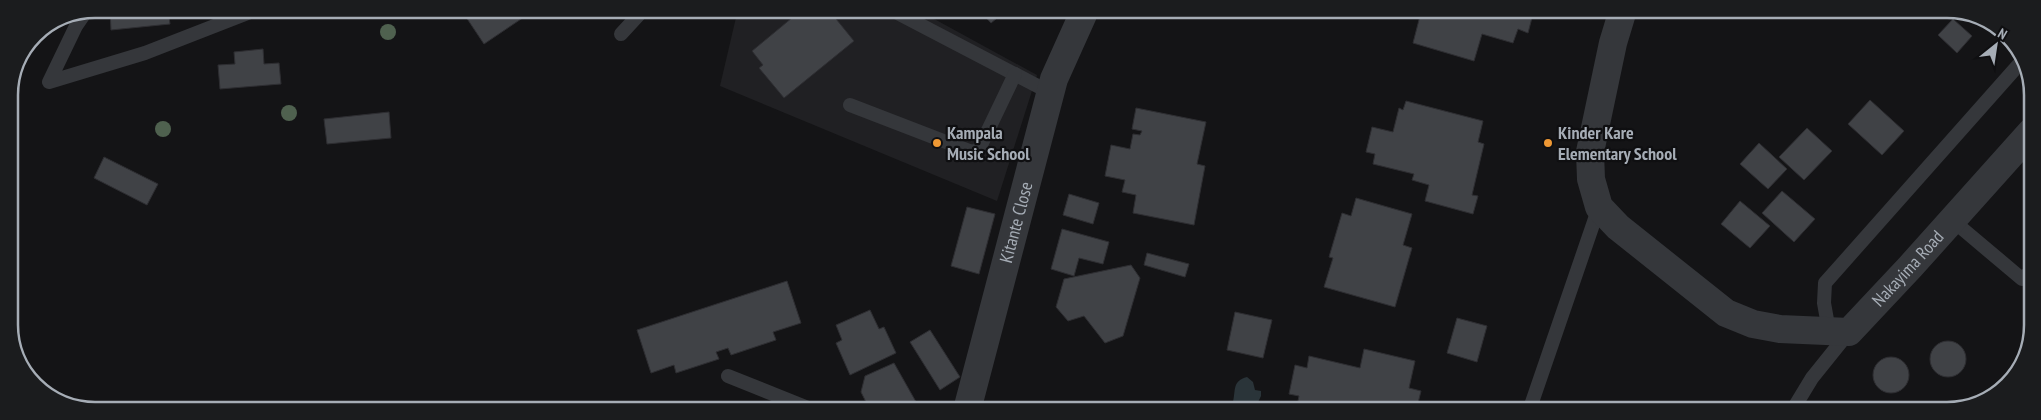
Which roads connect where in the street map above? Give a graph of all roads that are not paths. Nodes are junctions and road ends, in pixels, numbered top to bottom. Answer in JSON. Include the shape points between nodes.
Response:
{"nodes":[{"id":1,"x":237,"y":17,"type":"edge"},
{"id":2,"x":637,"y":17,"type":"edge"},
{"id":3,"x":905,"y":17,"type":"edge"},
{"id":4,"x":1082,"y":17,"type":"edge"},
{"id":5,"x":1621,"y":17,"type":"edge"},
{"id":6,"x":81,"y":19,"type":"edge"},
{"id":7,"x":621,"y":34,"type":"dead end"},
{"id":8,"x":2017,"y":66,"type":"edge"},
{"id":9,"x":1014,"y":74,"type":"junction"},
{"id":10,"x":1051,"y":93,"type":"junction"},
{"id":11,"x":850,"y":106,"type":"dead end"},
{"id":12,"x":2024,"y":140,"type":"edge"},
{"id":13,"x":1599,"y":207,"type":"junction"},
{"id":14,"x":1952,"y":220,"type":"junction"},
{"id":15,"x":2024,"y":277,"type":"edge"},
{"id":16,"x":1839,"y":332,"type":"junction"},
{"id":17,"x":728,"y":376,"type":"dead end"},
{"id":18,"x":793,"y":402,"type":"edge"},
{"id":19,"x":969,"y":402,"type":"edge"},
{"id":20,"x":1531,"y":402,"type":"edge"},
{"id":21,"x":1797,"y":402,"type":"edge"}],
"edges":[{"from":1,"to":6,"type":"lane","via":[[145,53],[49,82]]},
{"from":2,"to":7,"type":"lane"},
{"from":3,"to":9,"type":"lane"},
{"from":4,"to":10,"type":"street","name":"Kitante Close"},
{"from":5,"to":13,"type":"street","via":[[1590,152],[1591,179]]},
{"from":8,"to":16,"type":"lane","via":[[1825,283],[1824,303]]},
{"from":9,"to":10,"type":"lane"},
{"from":9,"to":11,"type":"lane","via":[[981,145],[972,152]]},
{"from":10,"to":19,"type":"street","name":"Kitante Close"},
{"from":12,"to":14,"type":"street","name":"Nakayima Road"},
{"from":13,"to":16,"type":"street","via":[[1618,227],[1726,312],[1753,324],[1780,329]]},
{"from":13,"to":20,"type":"lane"},
{"from":14,"to":15,"type":"lane","via":[[2022,279]]},
{"from":14,"to":16,"type":"street","name":"Nakayima Road"},
{"from":16,"to":21,"type":"lane","name":"Nakayima Road"},
{"from":17,"to":18,"type":"lane"}]}
